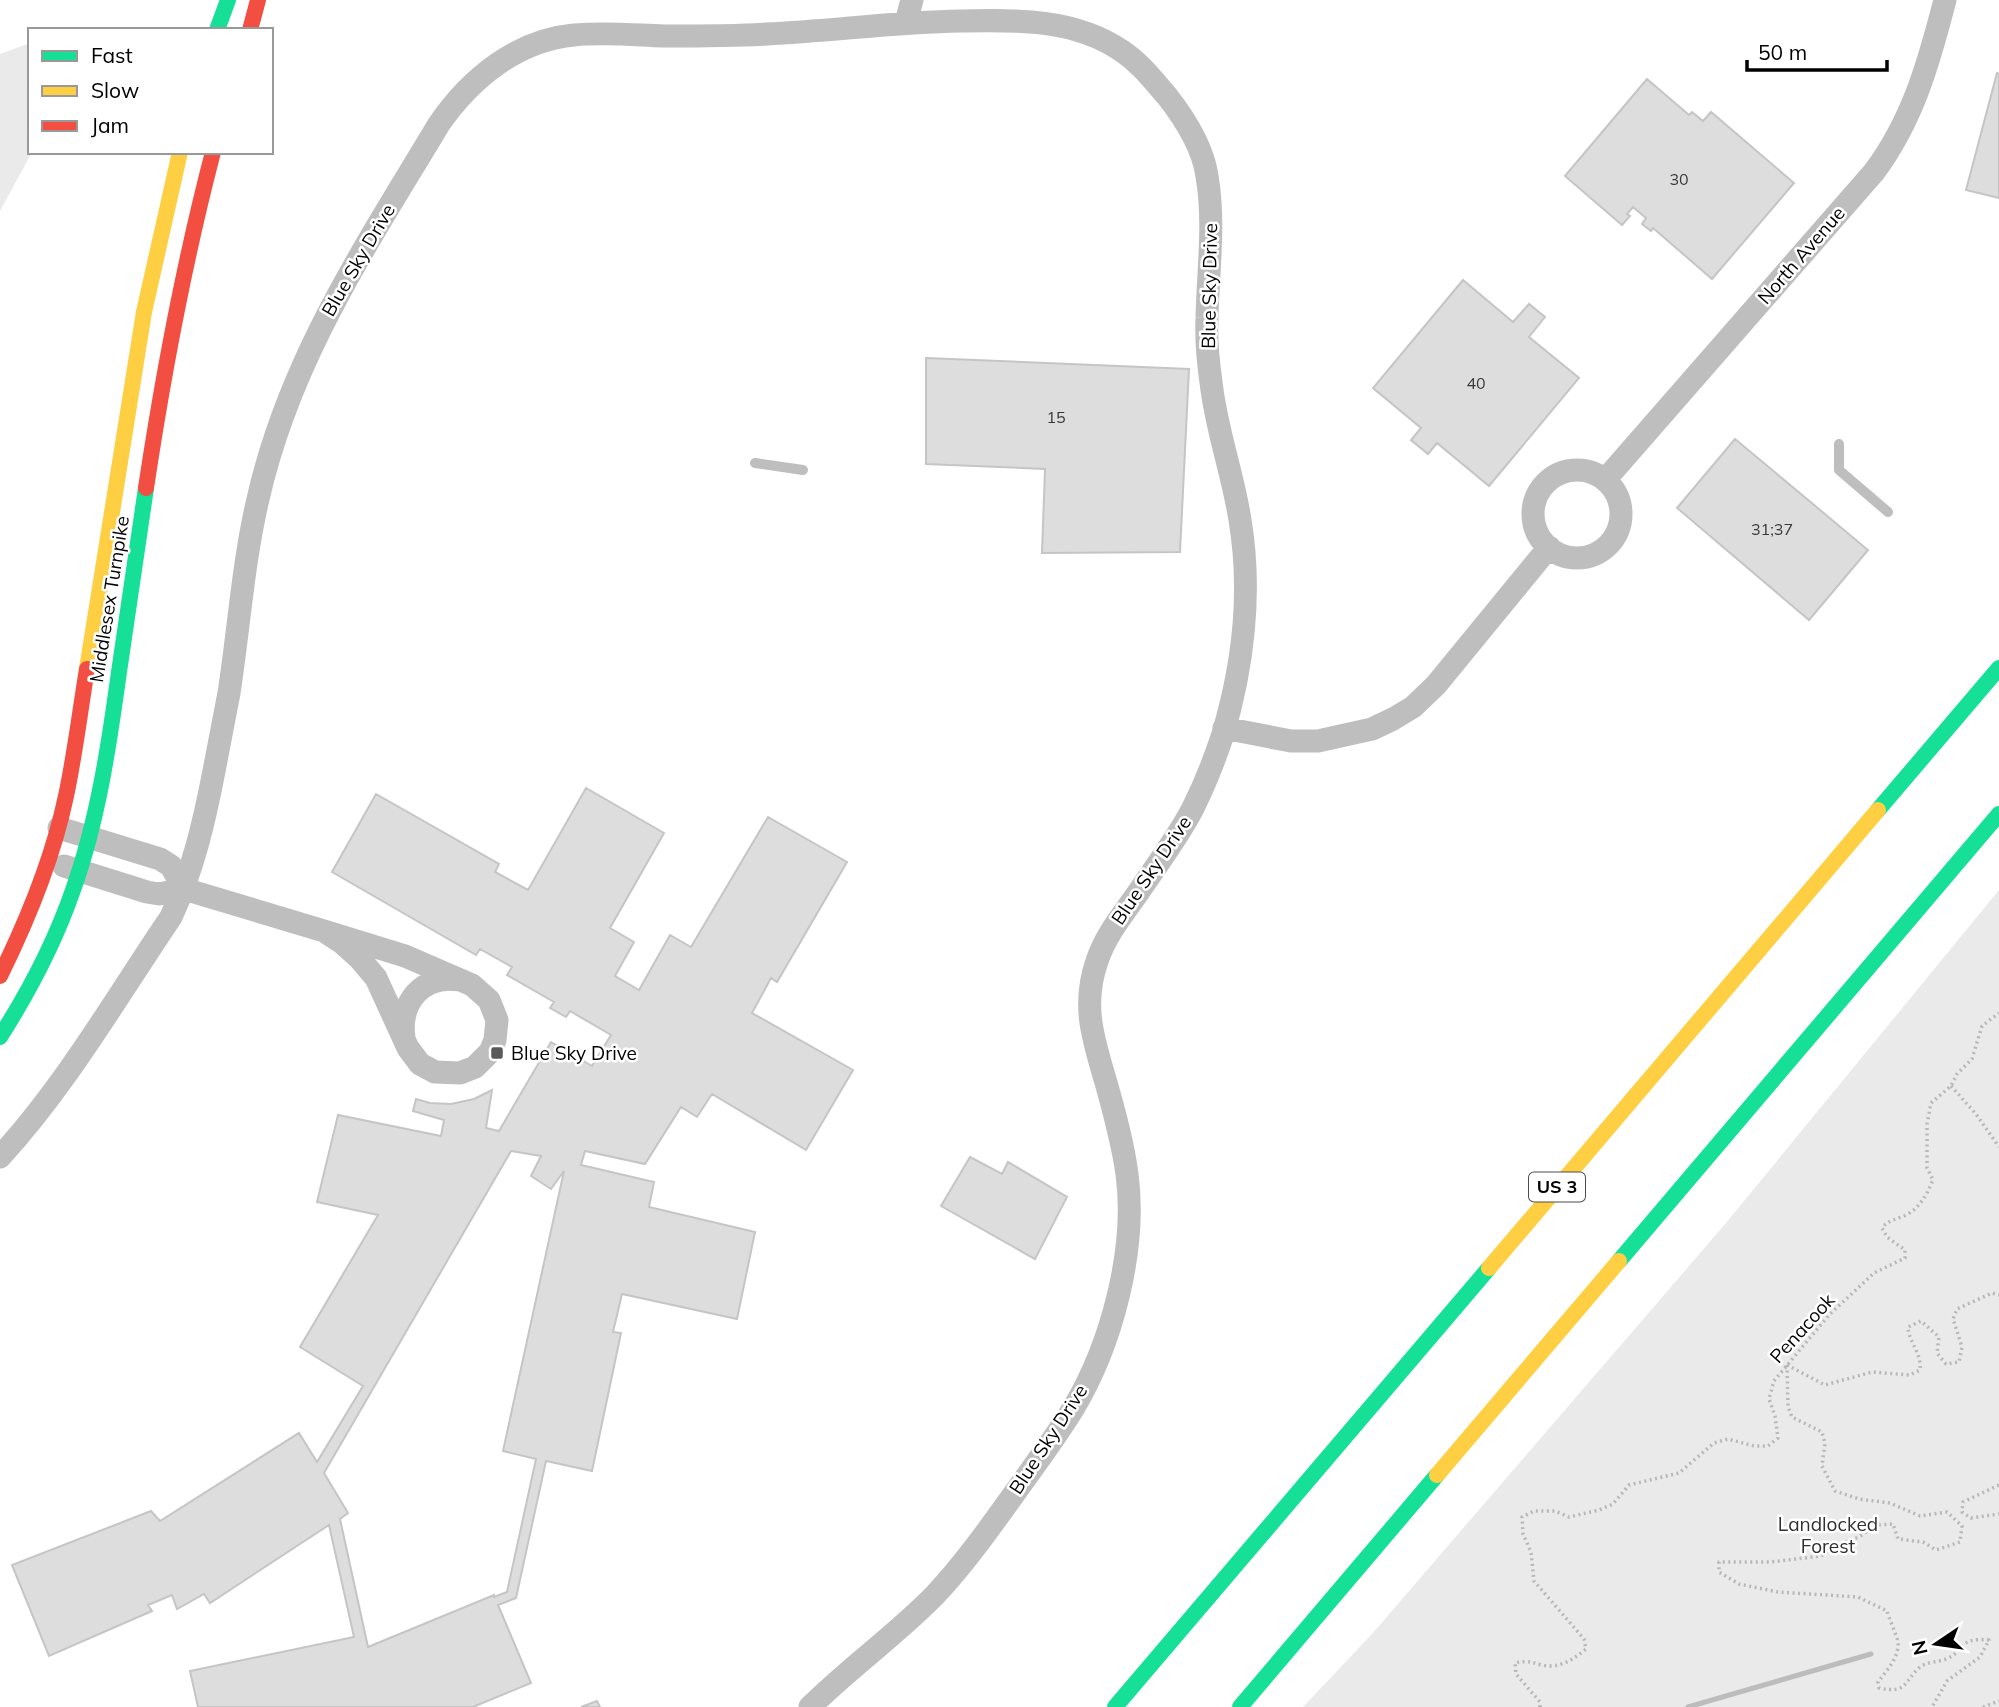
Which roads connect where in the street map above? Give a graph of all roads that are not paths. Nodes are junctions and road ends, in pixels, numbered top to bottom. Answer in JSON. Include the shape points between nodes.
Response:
{"nodes":[{"id":1,"x":228,"y":0,"type":"edge"},
{"id":2,"x":258,"y":0,"type":"edge"},
{"id":3,"x":1945,"y":0,"type":"edge"},
{"id":4,"x":909,"y":11,"type":"edge"},
{"id":5,"x":218,"y":28,"type":"edge"},
{"id":6,"x":251,"y":28,"type":"edge"},
{"id":7,"x":180,"y":154,"type":"edge"},
{"id":8,"x":213,"y":154,"type":"edge"},
{"id":9,"x":1839,"y":444,"type":"dead end"},
{"id":10,"x":755,"y":463,"type":"dead end"},
{"id":11,"x":803,"y":470,"type":"dead end"},
{"id":12,"x":1605,"y":480,"type":"junction"},
{"id":13,"x":1888,"y":512,"type":"dead end"},
{"id":14,"x":1549,"y":547,"type":"junction"},
{"id":15,"x":1999,"y":668,"type":"edge"},
{"id":16,"x":1224,"y":728,"type":"junction"},
{"id":17,"x":1999,"y":814,"type":"edge"},
{"id":18,"x":59,"y":828,"type":"junction"},
{"id":19,"x":90,"y":836,"type":"junction"},
{"id":20,"x":49,"y":861,"type":"junction"},
{"id":21,"x":80,"y":871,"type":"junction"},
{"id":22,"x":184,"y":889,"type":"junction"},
{"id":23,"x":324,"y":931,"type":"junction"},
{"id":24,"x":0,"y":975,"type":"edge"},
{"id":25,"x":472,"y":985,"type":"junction"},
{"id":26,"x":0,"y":1037,"type":"edge"},
{"id":27,"x":405,"y":1041,"type":"junction"},
{"id":28,"x":0,"y":1157,"type":"edge"},
{"id":29,"x":810,"y":1707,"type":"edge"},
{"id":30,"x":1115,"y":1707,"type":"edge"},
{"id":31,"x":1240,"y":1707,"type":"edge"}],
"edges":[{"from":1,"to":5,"type":"main road"},
{"from":2,"to":6,"type":"main road"},
{"from":3,"to":12,"type":"street","name":"North Avenue","via":[[1920,86],[1893,146]]},
{"from":4,"to":16,"type":"street","name":"Blue Sky Drive","via":[[1028,20],[1095,36],[1145,70],[1175,106],[1206,166],[1211,249],[1208,360],[1241,527],[1247,609]]},
{"from":4,"to":22,"type":"street","name":"Blue Sky Drive","via":[[790,33],[568,35],[508,57],[456,99],[337,293],[275,439],[247,549],[228,694],[202,835]]},
{"from":7,"to":18,"type":"main road","name":"Middlesex Turnpike","via":[[135,357]]},
{"from":8,"to":19,"type":"main road","name":"Middlesex Turnpike","via":[[167,362]]},
{"from":9,"to":13,"type":"lane","via":[[1839,470]]},
{"from":10,"to":11,"type":"lane"},
{"from":12,"to":14,"type":"street","via":[[1578,470],[1559,473],[1544,485],[1533,516]]},
{"from":12,"to":14,"type":"street","via":[[1616,492],[1621,509],[1615,536],[1603,550],[1586,557],[1573,558]]},
{"from":14,"to":16,"type":"street","via":[[1436,685],[1393,719],[1372,729],[1318,741],[1291,741]]},
{"from":15,"to":30,"type":"main road","number":"US 3"},
{"from":16,"to":29,"type":"street","name":"Blue Sky Drive","via":[[1193,808],[1110,929],[1095,965],[1088,1002],[1090,1030],[1117,1120],[1130,1219],[1121,1279],[1101,1348],[1076,1404],[978,1544],[932,1598]]},
{"from":17,"to":31,"type":"main road"},
{"from":18,"to":19,"type":"street"},
{"from":18,"to":20,"type":"main road","name":"Middlesex Turnpike"},
{"from":19,"to":21,"type":"main road","name":"Middlesex Turnpike"},
{"from":19,"to":22,"type":"street","via":[[160,859],[171,866]]},
{"from":20,"to":21,"type":"street"},
{"from":20,"to":24,"type":"main road","name":"Middlesex Turnpike","via":[[31,912]]},
{"from":21,"to":22,"type":"street","via":[[147,892]]},
{"from":21,"to":26,"type":"main road","name":"Middlesex Turnpike","via":[[51,945]]},
{"from":22,"to":23,"type":"street"},
{"from":22,"to":28,"type":"street","name":"Blue Sky Drive","via":[[171,918],[58,1084]]},
{"from":23,"to":25,"type":"street","via":[[405,956]]},
{"from":23,"to":27,"type":"street","via":[[376,978]]},
{"from":25,"to":27,"type":"street","via":[[447,979],[421,989],[406,1008]]},
{"from":25,"to":27,"type":"street","via":[[489,1000],[496,1020],[495,1040],[475,1067],[460,1073],[435,1072],[412,1056]]}]}
